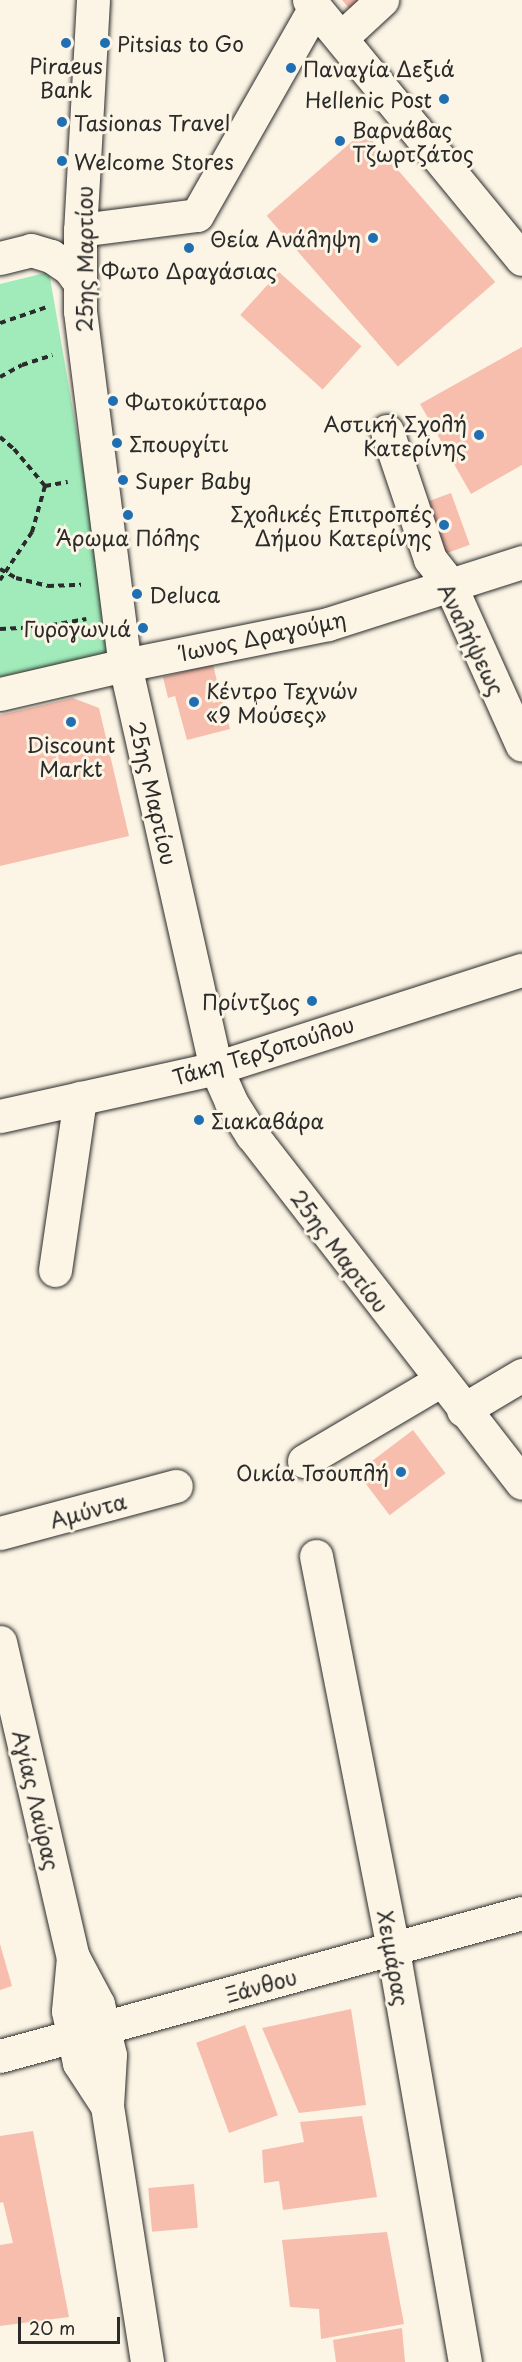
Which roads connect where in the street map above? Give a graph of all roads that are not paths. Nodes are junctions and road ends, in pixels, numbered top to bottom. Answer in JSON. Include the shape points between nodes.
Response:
{"nodes":[{"id":1,"x":93,"y":0,"type":"edge"},
{"id":2,"x":382,"y":0,"type":"edge"},
{"id":3,"x":312,"y":3,"type":"edge"},
{"id":4,"x":341,"y":38,"type":"junction"},
{"id":5,"x":80,"y":230,"type":"junction"},
{"id":6,"x":519,"y":248,"type":"edge"},
{"id":7,"x":0,"y":258,"type":"edge"},
{"id":8,"x":80,"y":293,"type":"junction"},
{"id":9,"x":387,"y":431,"type":"dead end"},
{"id":10,"x":522,"y":562,"type":"edge"},
{"id":11,"x":450,"y":585,"type":"junction"},
{"id":12,"x":125,"y":665,"type":"junction"},
{"id":13,"x":0,"y":694,"type":"edge"},
{"id":14,"x":522,"y":745,"type":"edge"},
{"id":15,"x":522,"y":970,"type":"edge"},
{"id":16,"x":216,"y":1068,"type":"junction"},
{"id":17,"x":80,"y":1098,"type":"junction"},
{"id":18,"x":0,"y":1116,"type":"edge"},
{"id":19,"x":55,"y":1270,"type":"dead end"},
{"id":20,"x":522,"y":1375,"type":"edge"},
{"id":21,"x":440,"y":1382,"type":"junction"},
{"id":22,"x":463,"y":1410,"type":"junction"},
{"id":23,"x":304,"y":1461,"type":"dead end"},
{"id":24,"x":522,"y":1483,"type":"edge"},
{"id":25,"x":176,"y":1486,"type":"dead end"},
{"id":26,"x":0,"y":1533,"type":"edge"},
{"id":27,"x":316,"y":1556,"type":"dead end"},
{"id":28,"x":0,"y":1642,"type":"edge"},
{"id":29,"x":522,"y":1913,"type":"edge"},
{"id":30,"x":393,"y":1950,"type":"junction"},
{"id":31,"x":88,"y":2032,"type":"junction"},
{"id":32,"x":0,"y":2056,"type":"edge"},
{"id":33,"x":147,"y":2362,"type":"edge"},
{"id":34,"x":465,"y":2362,"type":"edge"}],
"edges":[{"from":1,"to":5,"type":"street","name":"25ης Μαρτίου"},
{"from":2,"to":4,"type":"street"},
{"from":3,"to":4,"type":"street"},
{"from":3,"to":5,"type":"street","via":[[197,215]]},
{"from":4,"to":6,"type":"street"},
{"from":5,"to":8,"type":"street","name":"25ης Μαρτίου"},
{"from":7,"to":8,"type":"street","via":[[31,250],[51,256],[69,268]]},
{"from":8,"to":12,"type":"street","name":"25ης Μαρτίου"},
{"from":9,"to":11,"type":"street","name":"Αναλήψεως","via":[[430,559]]},
{"from":10,"to":11,"type":"street","name":"Ίωνος Δραγούμη"},
{"from":11,"to":12,"type":"street","name":"Ίωνος Δραγούμη","via":[[328,624]]},
{"from":11,"to":14,"type":"street","name":"Αναλήψεως"},
{"from":12,"to":13,"type":"street","name":"Ίωνος Δραγούμη"},
{"from":12,"to":16,"type":"street","name":"25ης Μαρτίου"},
{"from":15,"to":16,"type":"street","name":"Τάκη Τερζοπούλου"},
{"from":16,"to":17,"type":"street","name":"Τάκη Τερζοπούλου"},
{"from":16,"to":21,"type":"street","name":"25ης Μαρτίου","via":[[252,1135]]},
{"from":17,"to":18,"type":"street","name":"Τάκη Τερζοπούλου"},
{"from":17,"to":19,"type":"street"},
{"from":20,"to":22,"type":"street"},
{"from":21,"to":22,"type":"street","name":"25ης Μαρτίου"},
{"from":21,"to":23,"type":"street"},
{"from":22,"to":24,"type":"street","name":"25ης Μαρτίου"},
{"from":25,"to":26,"type":"street","name":"Αμύντα"},
{"from":27,"to":30,"type":"street","name":"Χειμάρας"},
{"from":28,"to":31,"type":"street","name":"Αγίας Λαύρας","via":[[73,1957],[98,2004]]},
{"from":29,"to":30,"type":"street","name":"Ξάνθου"},
{"from":30,"to":31,"type":"street","name":"Ξάνθου"},
{"from":30,"to":34,"type":"street","name":"Χειμάρας"},
{"from":31,"to":32,"type":"street","name":"Ξάνθου"},
{"from":31,"to":33,"type":"street","name":"Αγίας Λαύρας","via":[[110,2055],[107,2106]]}]}
